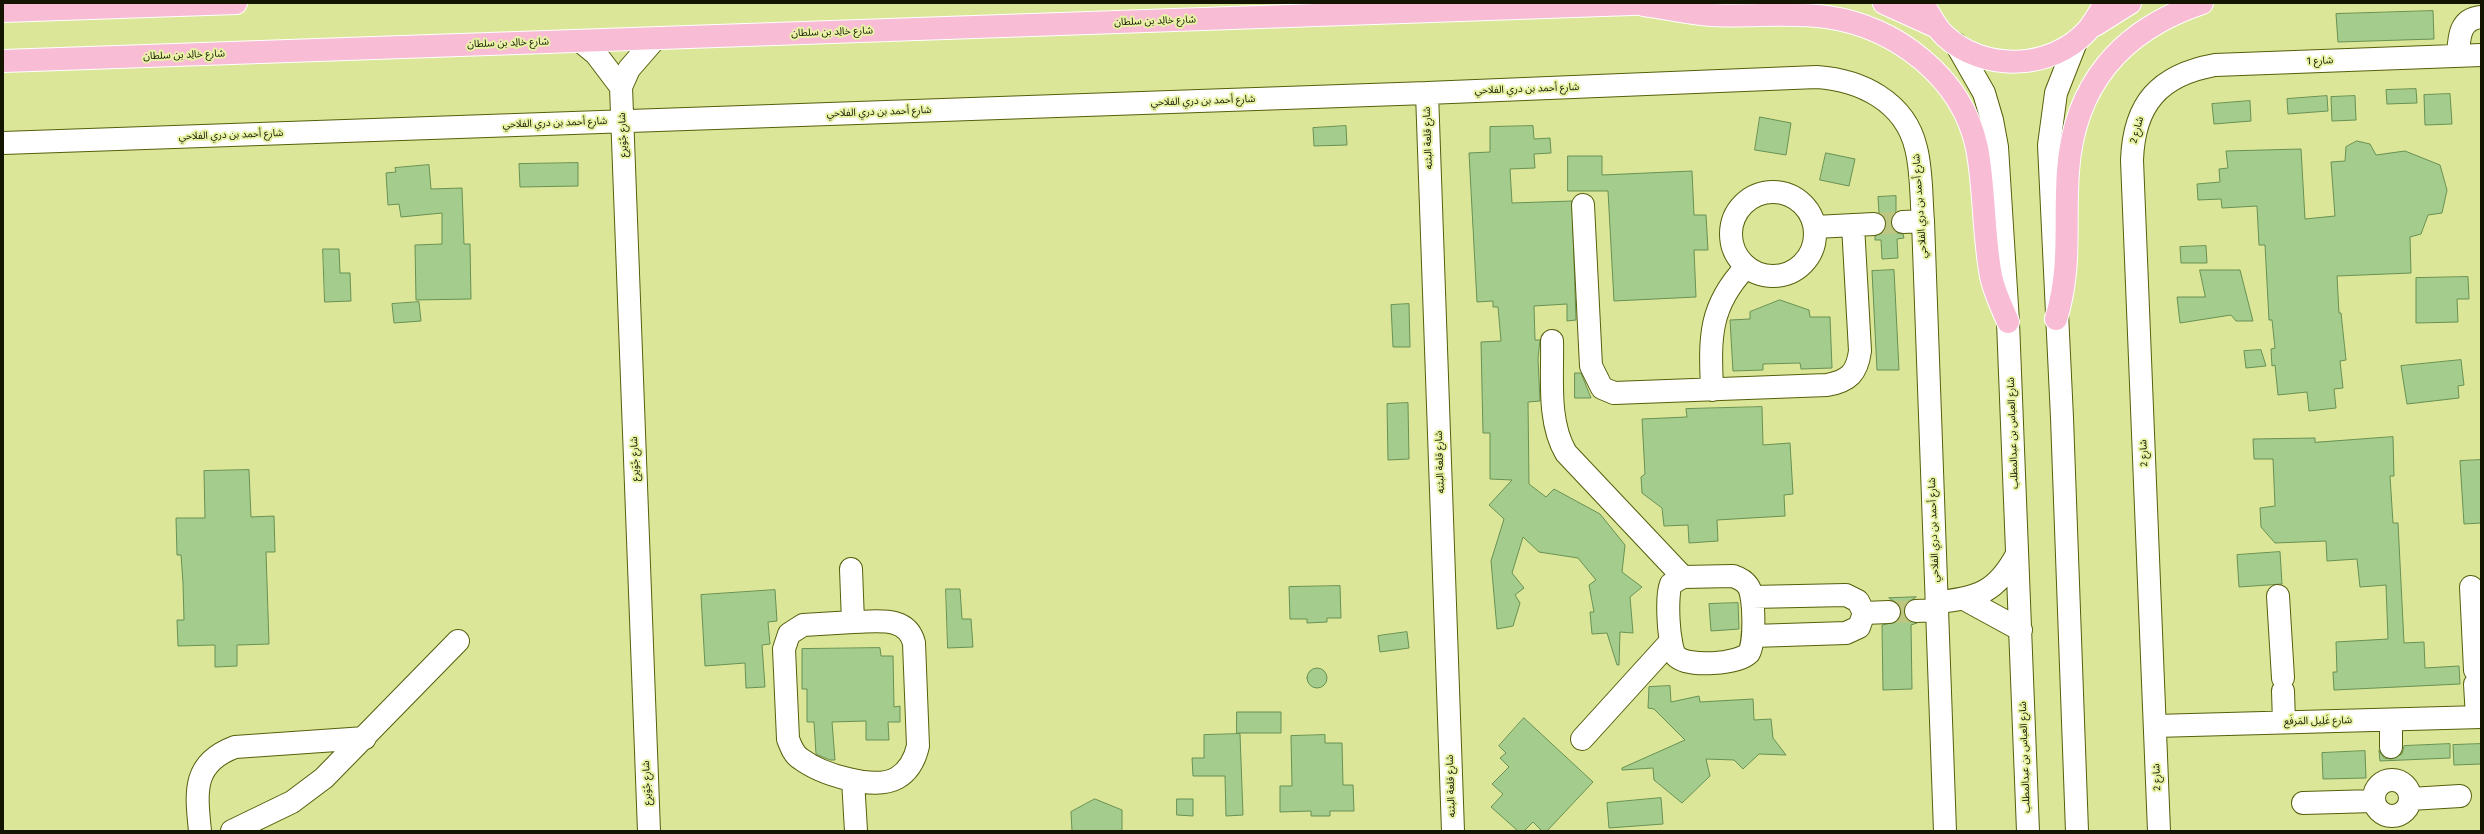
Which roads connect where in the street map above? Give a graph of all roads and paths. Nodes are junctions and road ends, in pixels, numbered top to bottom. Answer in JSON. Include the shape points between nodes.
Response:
{"nodes":[{"id":1,"x":236,"y":3,"type":"edge"},
{"id":2,"x":1660,"y":3,"type":"edge"},
{"id":3,"x":1884,"y":3,"type":"edge"},
{"id":4,"x":1923,"y":3,"type":"edge"},
{"id":5,"x":2106,"y":3,"type":"edge"},
{"id":6,"x":2130,"y":3,"type":"edge"},
{"id":7,"x":2202,"y":3,"type":"edge"},
{"id":8,"x":1630,"y":4,"type":"junction"},
{"id":9,"x":3,"y":11,"type":"edge"},
{"id":10,"x":2481,"y":17,"type":"edge"},
{"id":11,"x":1937,"y":27,"type":"junction"},
{"id":12,"x":2082,"y":36,"type":"junction"},
{"id":13,"x":655,"y":39,"type":"junction"},
{"id":14,"x":580,"y":41,"type":"junction"},
{"id":15,"x":1956,"y":44,"type":"junction"},
{"id":16,"x":2481,"y":55,"type":"edge"},
{"id":17,"x":2458,"y":56,"type":"junction"},
{"id":18,"x":3,"y":61,"type":"edge"},
{"id":19,"x":2163,"y":84,"type":"joint"},
{"id":20,"x":621,"y":87,"type":"junction"},
{"id":21,"x":1427,"y":93,"type":"junction"},
{"id":22,"x":622,"y":121,"type":"junction"},
{"id":23,"x":3,"y":143,"type":"edge"},
{"id":24,"x":1582,"y":205,"type":"dead end"},
{"id":25,"x":1874,"y":224,"type":"tunnel mouth"},
{"id":26,"x":1852,"y":225,"type":"junction"},
{"id":27,"x":1815,"y":226,"type":"junction"},
{"id":28,"x":1746,"y":267,"type":"junction"},
{"id":29,"x":2056,"y":319,"type":"junction"},
{"id":30,"x":2008,"y":322,"type":"junction"},
{"id":31,"x":1552,"y":341,"type":"dead end"},
{"id":32,"x":1712,"y":390,"type":"junction"},
{"id":33,"x":2017,"y":554,"type":"junction"},
{"id":34,"x":851,"y":569,"type":"dead end"},
{"id":35,"x":1683,"y":577,"type":"junction"},
{"id":36,"x":2471,"y":586,"type":"dead end"},
{"id":37,"x":2278,"y":596,"type":"dead end"},
{"id":38,"x":1752,"y":597,"type":"junction"},
{"id":39,"x":1966,"y":600,"type":"junction"},
{"id":40,"x":1930,"y":608,"type":"junction"},
{"id":41,"x":1889,"y":612,"type":"tunnel mouth"},
{"id":42,"x":1864,"y":613,"type":"junction"},
{"id":43,"x":853,"y":622,"type":"junction"},
{"id":44,"x":2021,"y":630,"type":"junction"},
{"id":45,"x":1753,"y":636,"type":"junction"},
{"id":46,"x":458,"y":641,"type":"dead end"},
{"id":47,"x":1670,"y":641,"type":"junction"},
{"id":48,"x":2479,"y":717,"type":"edge"},
{"id":49,"x":2391,"y":720,"type":"junction"},
{"id":50,"x":2284,"y":722,"type":"junction"},
{"id":51,"x":2155,"y":726,"type":"junction"},
{"id":52,"x":365,"y":738,"type":"junction"},
{"id":53,"x":1582,"y":739,"type":"dead end"},
{"id":54,"x":2392,"y":763,"type":"junction"},
{"id":55,"x":853,"y":780,"type":"junction"},
{"id":56,"x":2460,"y":796,"type":"dead end"},
{"id":57,"x":2410,"y":799,"type":"junction"},
{"id":58,"x":2374,"y":801,"type":"junction"},
{"id":59,"x":2303,"y":803,"type":"dead end"},
{"id":60,"x":200,"y":831,"type":"edge"},
{"id":61,"x":232,"y":831,"type":"edge"},
{"id":62,"x":649,"y":831,"type":"edge"},
{"id":63,"x":856,"y":831,"type":"edge"},
{"id":64,"x":1453,"y":831,"type":"edge"},
{"id":65,"x":1946,"y":831,"type":"edge"},
{"id":66,"x":2028,"y":831,"type":"edge"},
{"id":67,"x":2077,"y":831,"type":"edge"},
{"id":68,"x":2159,"y":831,"type":"edge"}],
"edges":[{"from":1,"to":9,"type":"main road"},
{"from":2,"to":8,"type":"main road","name":"شارع خالِد بن سلطان"},
{"from":3,"to":11,"type":"main road"},
{"from":4,"to":11,"type":"main road"},
{"from":5,"to":12,"type":"main road"},
{"from":6,"to":12,"type":"main road"},
{"from":7,"to":29,"type":"main road","via":[[2150,25],[2126,43],[2106,64],[2090,89],[2078,115],[2070,144],[2066,277]]},
{"from":8,"to":13,"type":"main road","name":"شارع خالِد بن سلطان"},
{"from":8,"to":30,"type":"main road","via":[[1692,14],[1825,17],[1876,30],[1921,58],[1940,77],[1968,121],[1976,146],[1992,278]]},
{"from":10,"to":17,"type":"street","via":[[2463,26],[2459,33]]},
{"from":11,"to":15,"type":"main road"},
{"from":12,"to":15,"type":"main road","via":[[2054,55],[2029,62],[2004,62],[1979,56]]},
{"from":12,"to":29,"type":"street","via":[[2056,93],[2049,145]]},
{"from":13,"to":14,"type":"main road","name":"شارع خالِد بن سلطان"},
{"from":13,"to":20,"type":"street","name":"شارع جُوَيرِع","via":[[629,69]]},
{"from":14,"to":18,"type":"main road","name":"شارع خالِد بن سلطان"},
{"from":14,"to":20,"type":"street","via":[[596,54]]},
{"from":15,"to":30,"type":"street","name":"شارع العباس بن عبدالمطلب","via":[[1984,93],[1992,120],[1997,147]]},
{"from":16,"to":17,"type":"street","name":"شارع 1"},
{"from":17,"to":19,"type":"street","name":"شارع 1","via":[[2215,65],[2196,68]]},
{"from":19,"to":51,"type":"street","name":"شارع 2","via":[[2149,100],[2139,118],[2133,139],[2132,160]]},
{"from":20,"to":22,"type":"street","name":"شارع جُوَيرِع"},
{"from":21,"to":22,"type":"street","name":"شارع أحمد بن دري الفلاحي"},
{"from":21,"to":40,"type":"street","name":"شارع أحمد بن دري الفلاحي","via":[[1816,77],[1838,78],[1860,85],[1879,95],[1895,110],[1908,128],[1916,148],[1913,222]]},
{"from":21,"to":64,"type":"street","name":"شارع قلعة البثنه"},
{"from":22,"to":23,"type":"street","name":"شارع أحمد بن دري الفلاحي"},
{"from":22,"to":62,"type":"street","name":"شارع جُوَيرِع"},
{"from":24,"to":32,"type":"street","via":[[1591,366],[1602,388],[1614,393]]},
{"from":25,"to":26,"type":"street"},
{"from":26,"to":27,"type":"street"},
{"from":26,"to":32,"type":"street","via":[[1860,350],[1858,364],[1851,376],[1840,383],[1827,385]]},
{"from":27,"to":28,"type":"street","via":[[1815,244],[1808,259],[1795,271],[1773,276],[1761,275]]},
{"from":27,"to":28,"type":"street","via":[[1809,211],[1783,192],[1767,192],[1751,197],[1739,208],[1732,223],[1732,244],[1736,255]]},
{"from":28,"to":32,"type":"street","via":[[1724,294],[1712,325]]},
{"from":29,"to":67,"type":"street"},
{"from":30,"to":33,"type":"street","name":"شارع العباس بن عبدالمطلب"},
{"from":31,"to":35,"type":"street","via":[[1555,418],[1560,442],[1566,453]]},
{"from":33,"to":39,"type":"street","via":[[1997,582]]},
{"from":33,"to":44,"type":"street","name":"شارع العباس بن عبدالمطلب"},
{"from":34,"to":43,"type":"street"},
{"from":35,"to":38,"type":"street","via":[[1739,578],[1748,585]]},
{"from":35,"to":47,"type":"street","via":[[1674,580],[1668,592]]},
{"from":36,"to":48,"type":"street"},
{"from":37,"to":50,"type":"street"},
{"from":38,"to":42,"type":"street","via":[[1846,595],[1858,601]]},
{"from":38,"to":45,"type":"street"},
{"from":39,"to":40,"type":"street"},
{"from":39,"to":44,"type":"street"},
{"from":40,"to":65,"type":"street","name":"شارع أحمد بن دري الفلاحي"},
{"from":41,"to":42,"type":"street"},
{"from":42,"to":45,"type":"street","via":[[1859,627],[1846,633]]},
{"from":43,"to":55,"type":"street","via":[[803,625],[790,634],[784,650],[785,726],[792,749],[800,759],[812,766]]},
{"from":43,"to":55,"type":"street","via":[[897,623],[911,634],[914,643],[918,746],[914,759],[897,778],[885,783],[871,784]]},
{"from":44,"to":66,"type":"street","name":"شارع العباس بن عبدالمطلب"},
{"from":45,"to":47,"type":"street","via":[[1749,653],[1734,661],[1687,662],[1674,652]]},
{"from":46,"to":52,"type":"street"},
{"from":47,"to":53,"type":"street"},
{"from":48,"to":49,"type":"street","name":"شارع غَلِيل المَرفَع"},
{"from":49,"to":50,"type":"street","name":"شارع غَلِيل المَرفَع"},
{"from":49,"to":54,"type":"street"},
{"from":50,"to":51,"type":"street","name":"شارع غَلِيل المَرفَع"},
{"from":51,"to":68,"type":"street","name":"شارع 2"},
{"from":52,"to":60,"type":"street","via":[[235,747],[224,752],[209,763],[200,779],[197,791]]},
{"from":52,"to":61,"type":"street","via":[[309,791],[275,812]]},
{"from":54,"to":57,"type":"street","via":[[2401,783],[2408,790]]},
{"from":54,"to":58,"type":"street","via":[[2376,791]]},
{"from":55,"to":63,"type":"street"},
{"from":56,"to":57,"type":"street"},
{"from":57,"to":58,"type":"street","via":[[2406,809],[2398,816],[2388,816],[2378,810]]},
{"from":58,"to":59,"type":"street"}]}
